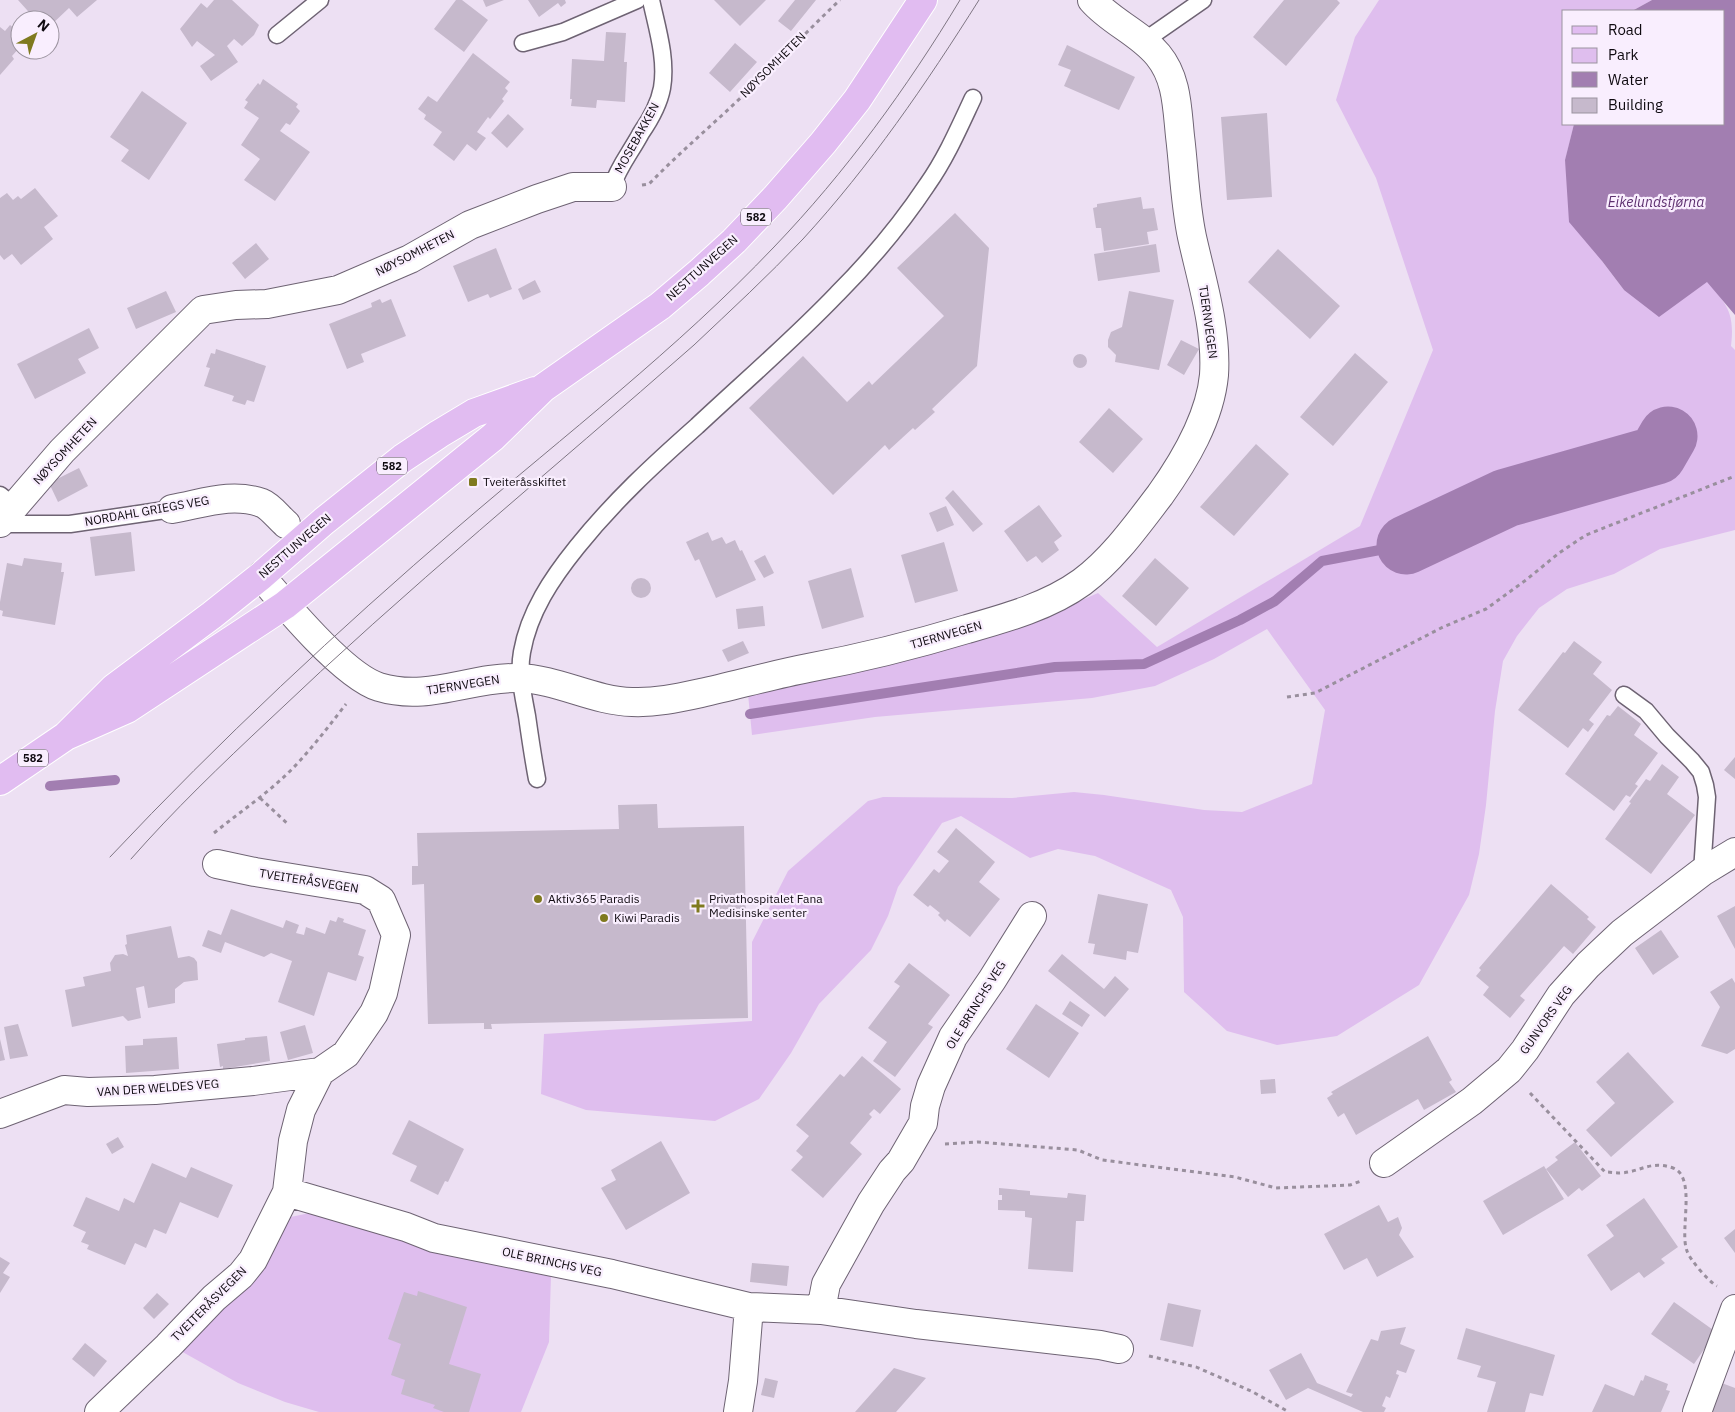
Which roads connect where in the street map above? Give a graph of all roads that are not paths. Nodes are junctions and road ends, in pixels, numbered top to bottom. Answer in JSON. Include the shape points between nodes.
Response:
{"nodes":[{"id":1,"x":320,"y":0,"type":"edge"},
{"id":2,"x":637,"y":0,"type":"edge"},
{"id":3,"x":651,"y":0,"type":"edge"},
{"id":4,"x":923,"y":0,"type":"edge"},
{"id":5,"x":1092,"y":0,"type":"edge"},
{"id":6,"x":1203,"y":0,"type":"edge"},
{"id":7,"x":277,"y":34,"type":"dead end"},
{"id":8,"x":1144,"y":41,"type":"junction"},
{"id":9,"x":523,"y":43,"type":"dead end"},
{"id":10,"x":973,"y":98,"type":"dead end"},
{"id":11,"x":612,"y":187,"type":"joint"},
{"id":12,"x":543,"y":388,"type":"junction"},
{"id":13,"x":172,"y":509,"type":"joint"},
{"id":14,"x":4,"y":512,"type":"edge"},
{"id":15,"x":286,"y":524,"type":"dead end"},
{"id":16,"x":261,"y":576,"type":"junction"},
{"id":17,"x":285,"y":605,"type":"junction"},
{"id":18,"x":520,"y":678,"type":"junction"},
{"id":19,"x":1624,"y":695,"type":"dead end"},
{"id":20,"x":66,"y":736,"type":"junction"},
{"id":21,"x":537,"y":779,"type":"dead end"},
{"id":22,"x":0,"y":781,"type":"edge"},
{"id":23,"x":1735,"y":852,"type":"edge"},
{"id":24,"x":217,"y":864,"type":"road end"},
{"id":25,"x":1702,"y":872,"type":"junction"},
{"id":26,"x":1032,"y":916,"type":"dead end"},
{"id":27,"x":320,"y":1072,"type":"junction"},
{"id":28,"x":0,"y":1114,"type":"edge"},
{"id":29,"x":1384,"y":1163,"type":"road end"},
{"id":30,"x":287,"y":1192,"type":"junction"},
{"id":31,"x":749,"y":1307,"type":"junction"},
{"id":32,"x":1735,"y":1309,"type":"edge"},
{"id":33,"x":821,"y":1310,"type":"junction"},
{"id":34,"x":1119,"y":1349,"type":"road end"},
{"id":35,"x":100,"y":1412,"type":"edge"},
{"id":36,"x":738,"y":1412,"type":"edge"},
{"id":37,"x":1697,"y":1412,"type":"edge"}],
"edges":[{"from":1,"to":7,"type":"lane"},
{"from":2,"to":9,"type":"lane","via":[[564,32]]},
{"from":3,"to":11,"type":"lane","name":"MOSEBAKKEN","via":[[662,60],[662,88],[655,110],[622,163]]},
{"from":4,"to":12,"type":"main road","name":"NESTTUNVEGEN","number":"582","via":[[857,100],[775,198],[660,306]]},
{"from":5,"to":8,"type":"street","name":"TJERNVEGEN"},
{"from":6,"to":8,"type":"lane"},
{"from":8,"to":18,"type":"street","name":"TJERNVEGEN","via":[[1165,65],[1175,90],[1191,228],[1212,335],[1214,376],[1203,420],[1170,481],[1102,564],[1064,593],[993,622],[859,659],[659,702],[604,700],[549,682]]},
{"from":10,"to":18,"type":"lane","via":[[928,185],[880,247],[792,339],[632,484],[564,563],[532,618],[522,652]]},
{"from":11,"to":14,"type":"street","name":"NØYSOMHETEN","via":[[573,188],[537,198],[470,225],[410,259],[338,290],[267,304],[236,304],[203,310]]},
{"from":12,"to":16,"type":"main road","name":"NESTTUNVEGEN","number":"582","via":[[474,413],[439,434],[356,494]]},
{"from":12,"to":17,"type":"main road","name":"NESTTUNVEGEN","number":"582","via":[[493,437]]},
{"from":13,"to":14,"type":"lane","name":"NORDAHL GRIEGS VEG","via":[[70,524]]},
{"from":13,"to":15,"type":"street","name":"NORDAHL GRIEGS VEG","via":[[213,500],[242,500],[263,504]]},
{"from":16,"to":17,"type":"street","name":"TJERNVEGEN"},
{"from":16,"to":20,"type":"main road","name":"NESTTUNVEGEN","number":"582","via":[[114,688]]},
{"from":17,"to":18,"type":"street","name":"TJERNVEGEN","via":[[336,656],[360,677],[377,686],[424,692],[492,679]]},
{"from":17,"to":20,"type":"main road","name":"NESTTUNVEGEN","number":"582","via":[[127,709]]},
{"from":18,"to":21,"type":"lane"},
{"from":19,"to":25,"type":"lane","via":[[1646,711],[1701,772],[1707,797]]},
{"from":20,"to":22,"type":"main road","name":"NESTTUNVEGEN","number":"582"},
{"from":23,"to":25,"type":"street","name":"GUNVORS VEG"},
{"from":24,"to":27,"type":"street","name":"TVEITERÅSVEGEN","via":[[365,890],[381,900],[396,934],[383,993],[374,1013],[346,1054]]},
{"from":25,"to":29,"type":"street","name":"GUNVORS VEG","via":[[1622,933],[1588,965],[1561,995],[1509,1070],[1472,1101]]},
{"from":26,"to":33,"type":"street","name":"OLE BRINCHS VEG","via":[[953,1038],[931,1086],[922,1123],[901,1161],[871,1203],[826,1284]]},
{"from":27,"to":28,"type":"street","name":"VAN DER WELDES VEG","via":[[155,1090],[64,1090]]},
{"from":27,"to":30,"type":"street","name":"TVEITERÅSVEGEN","via":[[300,1110]]},
{"from":30,"to":31,"type":"street","name":"OLE BRINCHS VEG","via":[[434,1238],[612,1274]]},
{"from":30,"to":35,"type":"street","name":"TVEITERÅSVEGEN","via":[[253,1260],[241,1275]]},
{"from":31,"to":33,"type":"street","name":"OLE BRINCHS VEG"},
{"from":31,"to":36,"type":"street"},
{"from":32,"to":37,"type":"street"},
{"from":33,"to":34,"type":"street","name":"OLE BRINCHS VEG"}]}
